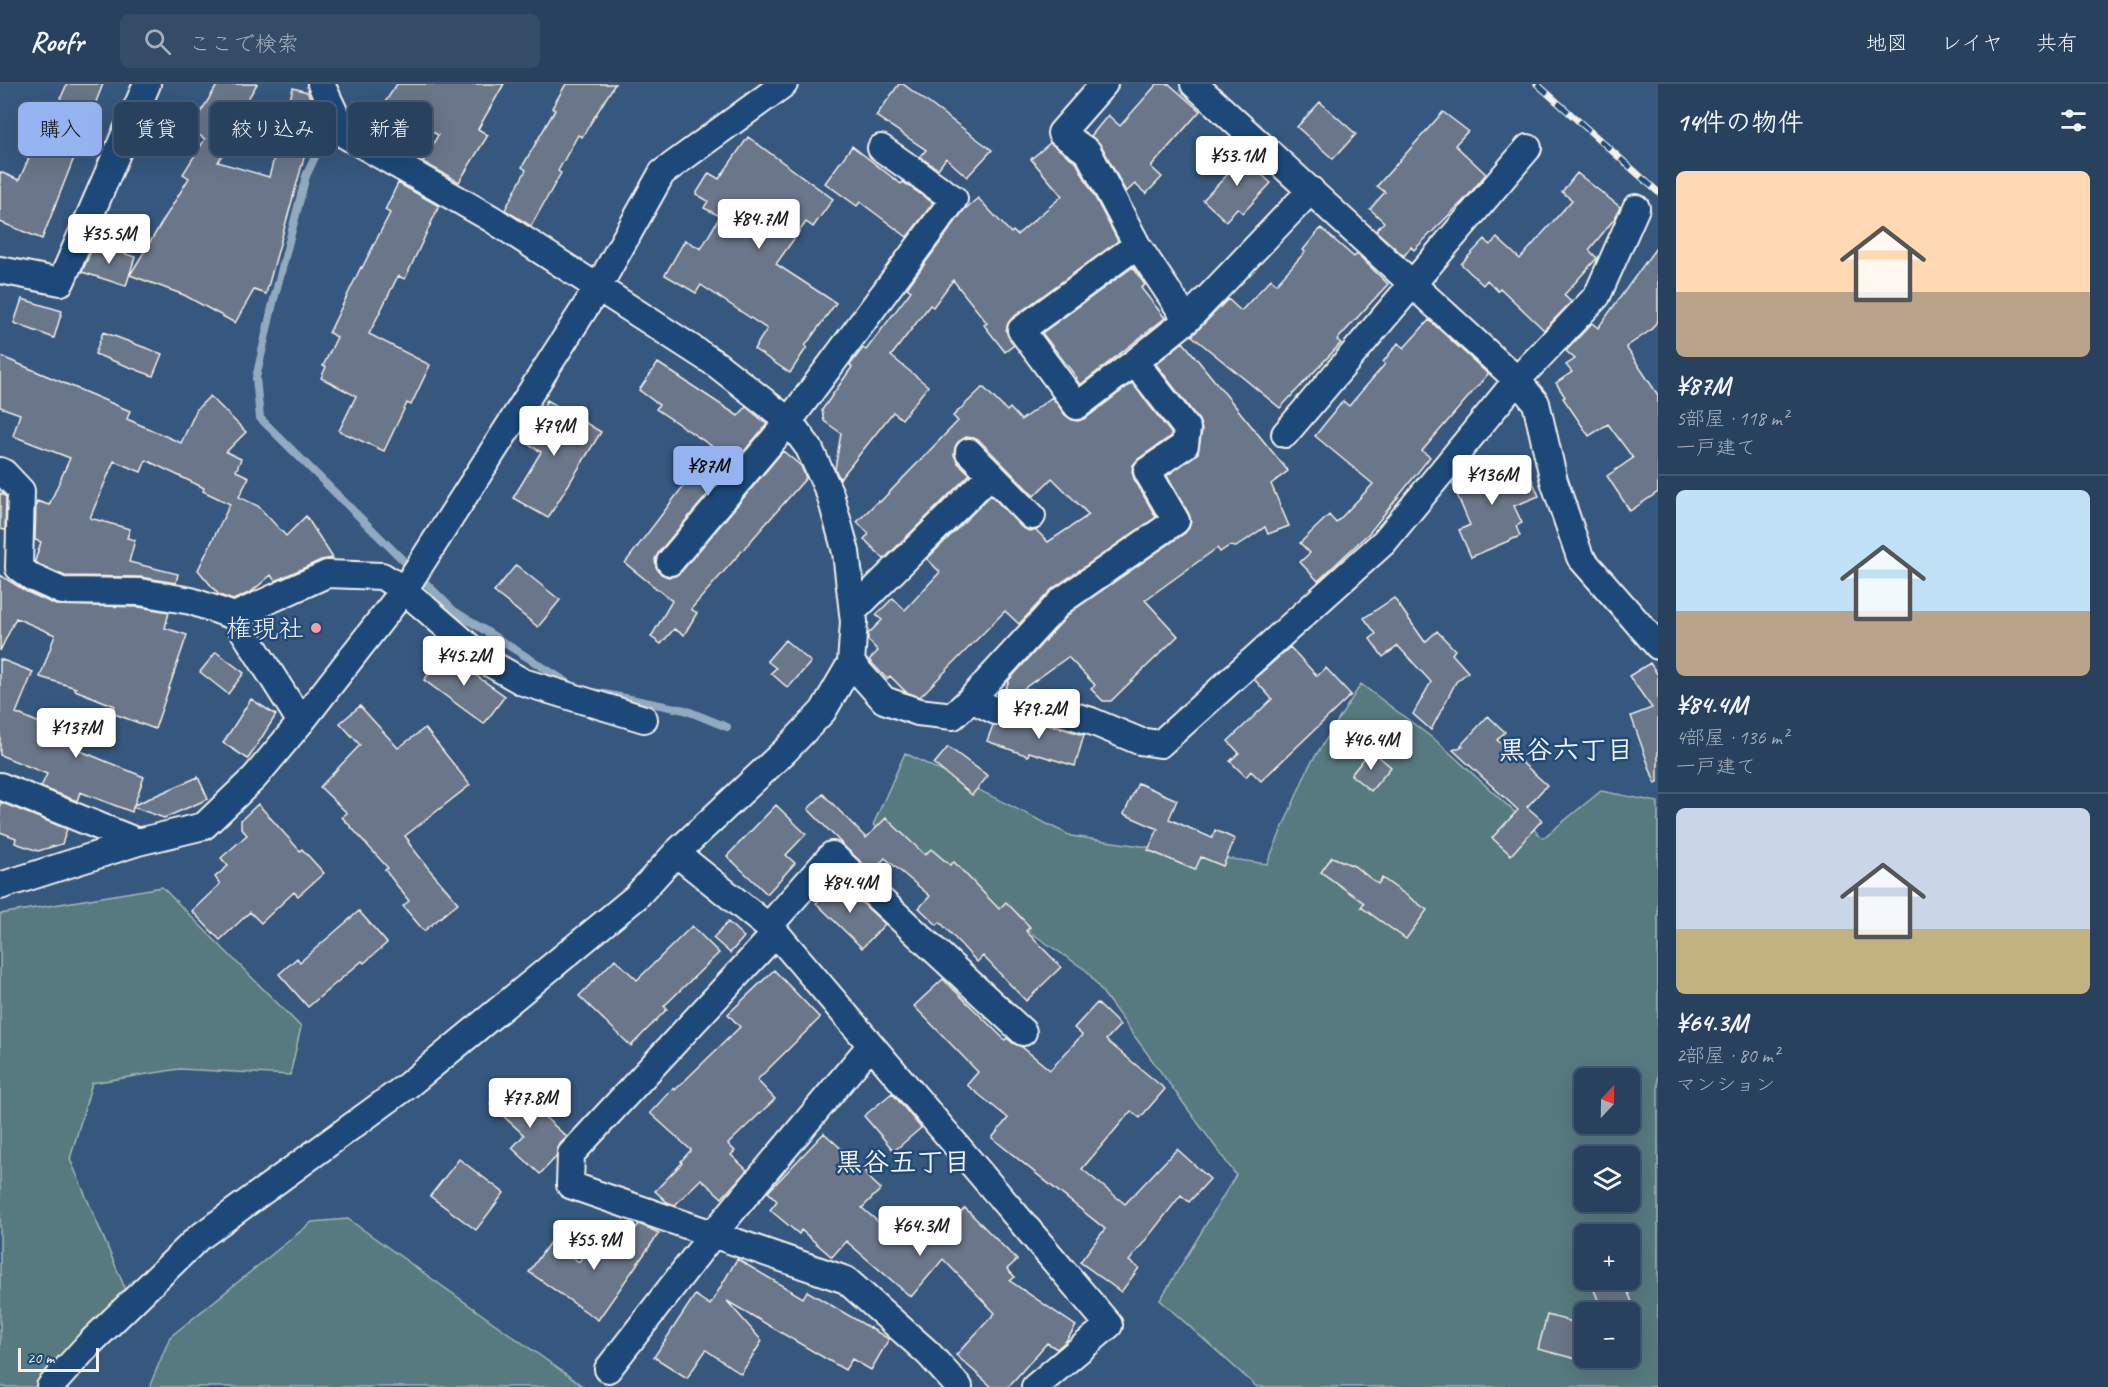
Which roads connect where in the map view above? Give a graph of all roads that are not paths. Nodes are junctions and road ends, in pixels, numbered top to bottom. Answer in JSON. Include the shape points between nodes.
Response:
{"nodes":[{"id":1,"x":147,"y":84,"type":"edge"},
{"id":2,"x":321,"y":84,"type":"edge"},
{"id":3,"x":784,"y":84,"type":"edge"},
{"id":4,"x":1104,"y":84,"type":"edge"},
{"id":5,"x":1194,"y":84,"type":"edge"},
{"id":6,"x":881,"y":148,"type":"dead end"},
{"id":7,"x":1528,"y":148,"type":"dead end"},
{"id":8,"x":1311,"y":190,"type":"junction"},
{"id":9,"x":1636,"y":208,"type":"dead end"},
{"id":10,"x":1137,"y":245,"type":"junction"},
{"id":11,"x":0,"y":270,"type":"edge"},
{"id":12,"x":1413,"y":284,"type":"junction"},
{"id":13,"x":597,"y":289,"type":"junction"},
{"id":14,"x":1187,"y":320,"type":"junction"},
{"id":15,"x":1135,"y":362,"type":"junction"},
{"id":16,"x":1517,"y":380,"type":"junction"},
{"id":17,"x":789,"y":421,"type":"junction"},
{"id":18,"x":1285,"y":434,"type":"dead end"},
{"id":19,"x":969,"y":452,"type":"dead end"},
{"id":20,"x":0,"y":471,"type":"edge"},
{"id":21,"x":991,"y":474,"type":"junction"},
{"id":22,"x":1032,"y":516,"type":"dead end"},
{"id":23,"x":670,"y":562,"type":"dead end"},
{"id":24,"x":413,"y":576,"type":"junction"},
{"id":25,"x":853,"y":610,"type":"junction"},
{"id":26,"x":234,"y":616,"type":"junction"},
{"id":27,"x":1658,"y":646,"type":"edge"},
{"id":28,"x":851,"y":663,"type":"junction"},
{"id":29,"x":970,"y":699,"type":"junction"},
{"id":30,"x":644,"y":719,"type":"dead end"},
{"id":31,"x":301,"y":722,"type":"junction"},
{"id":32,"x":0,"y":786,"type":"edge"},
{"id":33,"x":138,"y":842,"type":"junction"},
{"id":34,"x":676,"y":853,"type":"junction"},
{"id":35,"x":0,"y":886,"type":"edge"},
{"id":36,"x":772,"y":930,"type":"junction"},
{"id":37,"x":1023,"y":1032,"type":"dead end"},
{"id":38,"x":871,"y":1045,"type":"junction"},
{"id":39,"x":713,"y":1234,"type":"junction"},
{"id":40,"x":608,"y":1369,"type":"dead end"},
{"id":41,"x":50,"y":1387,"type":"edge"},
{"id":42,"x":959,"y":1387,"type":"edge"},
{"id":43,"x":1035,"y":1387,"type":"edge"}],
"edges":[{"from":1,"to":11,"type":"street","via":[[61,282]]},
{"from":2,"to":13,"type":"street","via":[[345,135],[492,219]]},
{"from":3,"to":13,"type":"street","via":[[662,173]]},
{"from":4,"to":10,"type":"street","via":[[1061,133],[1088,152]]},
{"from":5,"to":8,"type":"street"},
{"from":6,"to":17,"type":"street","via":[[954,199]]},
{"from":7,"to":12,"type":"street"},
{"from":8,"to":12,"type":"street"},
{"from":8,"to":14,"type":"street"},
{"from":9,"to":16,"type":"street","via":[[1597,296]]},
{"from":10,"to":14,"type":"street"},
{"from":10,"to":15,"type":"street","via":[[1021,330],[1077,406]]},
{"from":12,"to":16,"type":"street"},
{"from":12,"to":18,"type":"street"},
{"from":13,"to":17,"type":"street","via":[[716,364]]},
{"from":13,"to":24,"type":"street"},
{"from":14,"to":15,"type":"street"},
{"from":15,"to":29,"type":"street","via":[[1187,429],[1185,445],[1147,471],[1176,521],[1061,601]]},
{"from":16,"to":27,"type":"street","via":[[1536,403],[1554,481],[1580,557]]},
{"from":16,"to":29,"type":"street","via":[[1384,542],[1160,744],[1139,741],[1091,721],[1030,703],[996,711]]},
{"from":17,"to":23,"type":"street"},
{"from":17,"to":25,"type":"street","via":[[809,448],[830,494],[846,552]]},
{"from":19,"to":21,"type":"street"},
{"from":20,"to":26,"type":"street","via":[[21,490],[19,568],[33,578],[62,591],[140,592],[191,601]]},
{"from":21,"to":22,"type":"street"},
{"from":21,"to":25,"type":"street"},
{"from":24,"to":26,"type":"street","via":[[327,574]]},
{"from":24,"to":30,"type":"street","via":[[486,661],[524,682]]},
{"from":24,"to":31,"type":"street"},
{"from":25,"to":28,"type":"street"},
{"from":26,"to":31,"type":"street"},
{"from":28,"to":29,"type":"street","via":[[884,700],[918,712],[953,716]]},
{"from":28,"to":34,"type":"street","via":[[823,711]]},
{"from":31,"to":33,"type":"street","via":[[255,777],[204,826]]},
{"from":32,"to":33,"type":"street"},
{"from":33,"to":35,"type":"street"},
{"from":34,"to":36,"type":"street"},
{"from":34,"to":41,"type":"street","via":[[636,897],[407,1086],[197,1239]]},
{"from":36,"to":37,"type":"street","via":[[832,855]]},
{"from":36,"to":38,"type":"street"},
{"from":36,"to":39,"type":"street","via":[[571,1154],[570,1185]]},
{"from":38,"to":39,"type":"street"},
{"from":38,"to":43,"type":"street","via":[[1109,1325]]},
{"from":39,"to":40,"type":"street"},
{"from":39,"to":42,"type":"street","via":[[846,1280],[928,1353]]}]}
